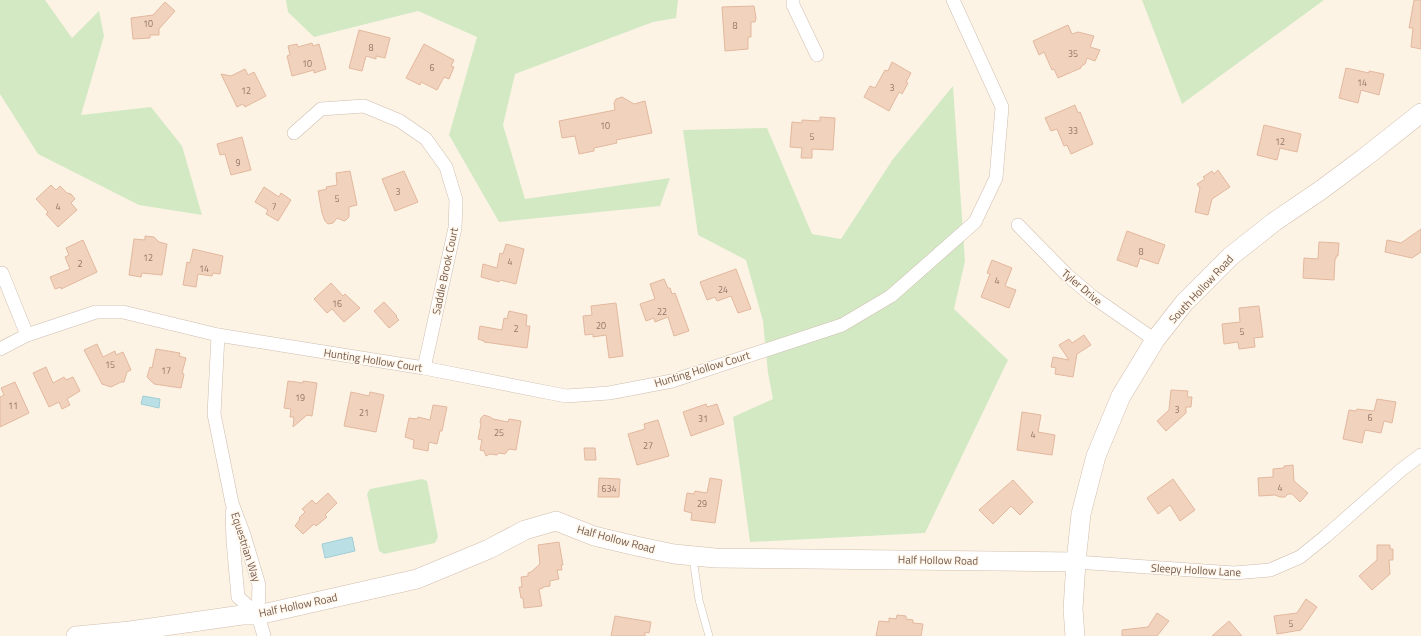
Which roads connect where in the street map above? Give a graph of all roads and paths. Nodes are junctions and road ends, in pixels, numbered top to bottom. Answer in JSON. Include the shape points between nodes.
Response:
{"nodes":[{"id":1,"x":793,"y":0,"type":"edge"},
{"id":2,"x":953,"y":0,"type":"edge"},
{"id":3,"x":817,"y":55,"type":"dead end"},
{"id":4,"x":1421,"y":113,"type":"edge"},
{"id":5,"x":294,"y":133,"type":"dead end"},
{"id":6,"x":1018,"y":225,"type":"dead end"},
{"id":7,"x":2,"y":273,"type":"dead end"},
{"id":8,"x":27,"y":335,"type":"junction"},
{"id":9,"x":218,"y":335,"type":"junction"},
{"id":10,"x":1155,"y":340,"type":"junction"},
{"id":11,"x":0,"y":349,"type":"edge"},
{"id":12,"x":424,"y":368,"type":"junction"},
{"id":13,"x":1421,"y":455,"type":"edge"},
{"id":14,"x":232,"y":503,"type":"junction"},
{"id":15,"x":693,"y":556,"type":"junction"},
{"id":16,"x":1076,"y":562,"type":"junction"},
{"id":17,"x":258,"y":615,"type":"junction"},
{"id":18,"x":76,"y":636,"type":"edge"},
{"id":19,"x":264,"y":636,"type":"edge"},
{"id":20,"x":708,"y":636,"type":"edge"},
{"id":21,"x":1075,"y":636,"type":"edge"}],
"edges":[{"from":1,"to":3,"type":"street"},
{"from":2,"to":12,"type":"street","name":"Hunting Hollow Court","via":[[1002,108],[996,178],[975,222],[891,296],[842,325],[672,381],[609,393],[566,396]]},
{"from":4,"to":10,"type":"street","name":"South Hollow Road","via":[[1346,172],[1274,222],[1231,256],[1184,303]]},
{"from":5,"to":12,"type":"street","name":"Saddle Brook Court","via":[[322,109],[364,106],[400,121],[426,139],[446,167],[456,200],[455,228]]},
{"from":6,"to":10,"type":"street","name":"Tyler Drive","via":[[1072,280]]},
{"from":7,"to":8,"type":"street"},
{"from":8,"to":9,"type":"street","name":"Hunting Hollow Court","via":[[96,312],[123,312]]},
{"from":8,"to":11,"type":"street","name":"Hunting Hollow Court"},
{"from":9,"to":12,"type":"street","name":"Hunting Hollow Court"},
{"from":9,"to":14,"type":"street","name":"Equestrian Way","via":[[214,414]]},
{"from":10,"to":16,"type":"street","name":"South Hollow Road","via":[[1121,396],[1096,456],[1081,514]]},
{"from":13,"to":16,"type":"street","name":"Sleepy Hollow Lane","via":[[1300,557],[1270,570],[1234,573]]},
{"from":14,"to":17,"type":"street","name":"Equestrian Way","via":[[259,585]]},
{"from":14,"to":17,"type":"street","name":"Equestrian Way","via":[[238,597]]},
{"from":15,"to":16,"type":"street","name":"Half Hollow Road"},
{"from":15,"to":17,"type":"street","name":"Half Hollow Road","via":[[629,545],[594,536],[556,521],[526,530],[489,549],[417,579]]},
{"from":15,"to":20,"type":"lane","via":[[699,600]]},
{"from":16,"to":21,"type":"street","via":[[1073,610]]},
{"from":17,"to":18,"type":"street","name":"Half Hollow Road"},
{"from":17,"to":19,"type":"street"}]}
